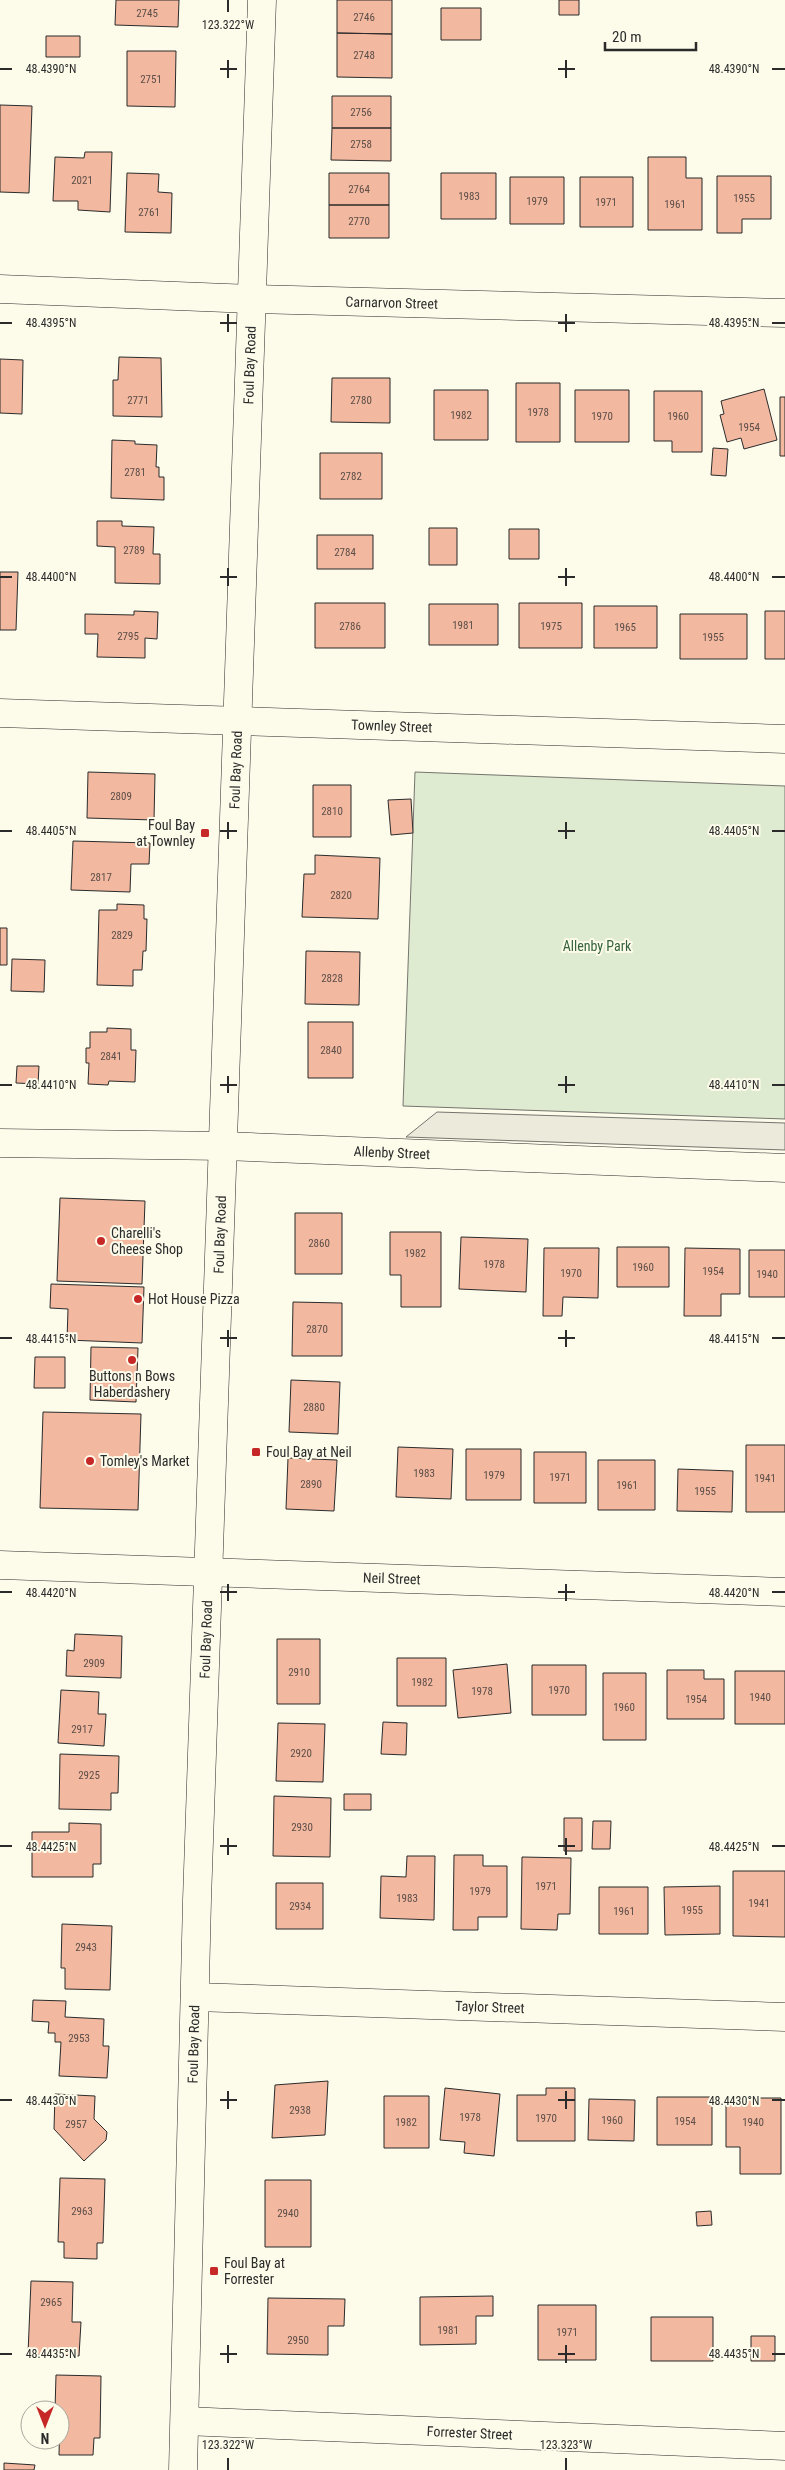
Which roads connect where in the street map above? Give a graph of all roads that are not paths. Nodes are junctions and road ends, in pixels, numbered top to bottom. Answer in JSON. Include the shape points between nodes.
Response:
{"nodes":[{"id":1,"x":262,"y":0,"type":"edge"},
{"id":2,"x":0,"y":289,"type":"edge"},
{"id":3,"x":252,"y":299,"type":"junction"},
{"id":4,"x":785,"y":313,"type":"edge"},
{"id":5,"x":0,"y":712,"type":"edge"},
{"id":6,"x":238,"y":720,"type":"junction"},
{"id":7,"x":785,"y":740,"type":"edge"},
{"id":8,"x":0,"y":1143,"type":"edge"},
{"id":9,"x":224,"y":1146,"type":"junction"},
{"id":10,"x":785,"y":1168,"type":"edge"},
{"id":11,"x":0,"y":1565,"type":"edge"},
{"id":12,"x":209,"y":1573,"type":"junction"},
{"id":13,"x":785,"y":1592,"type":"edge"},
{"id":14,"x":195,"y":1997,"type":"junction"},
{"id":15,"x":785,"y":2017,"type":"edge"},
{"id":16,"x":185,"y":2421,"type":"junction"},
{"id":17,"x":785,"y":2446,"type":"edge"},
{"id":18,"x":183,"y":2470,"type":"edge"}],
"edges":[{"from":1,"to":3,"type":"street","name":"Foul Bay Road"},
{"from":2,"to":3,"type":"street","name":"Carnarvon Street"},
{"from":3,"to":4,"type":"street","name":"Carnarvon Street"},
{"from":3,"to":6,"type":"street","name":"Foul Bay Road"},
{"from":5,"to":6,"type":"street","name":"Townley Street"},
{"from":6,"to":7,"type":"street","name":"Townley Street"},
{"from":6,"to":9,"type":"street","name":"Foul Bay Road"},
{"from":8,"to":9,"type":"street","name":"Allenby Street"},
{"from":9,"to":10,"type":"street","name":"Allenby Street"},
{"from":9,"to":12,"type":"street","name":"Foul Bay Road"},
{"from":11,"to":12,"type":"street","name":"Neil Street"},
{"from":12,"to":13,"type":"street","name":"Neil Street"},
{"from":12,"to":14,"type":"street","name":"Foul Bay Road"},
{"from":14,"to":15,"type":"street","name":"Taylor Street"},
{"from":14,"to":16,"type":"street","name":"Foul Bay Road"},
{"from":16,"to":17,"type":"street","name":"Forrester Street"},
{"from":16,"to":18,"type":"street","name":"Foul Bay Road"}]}
